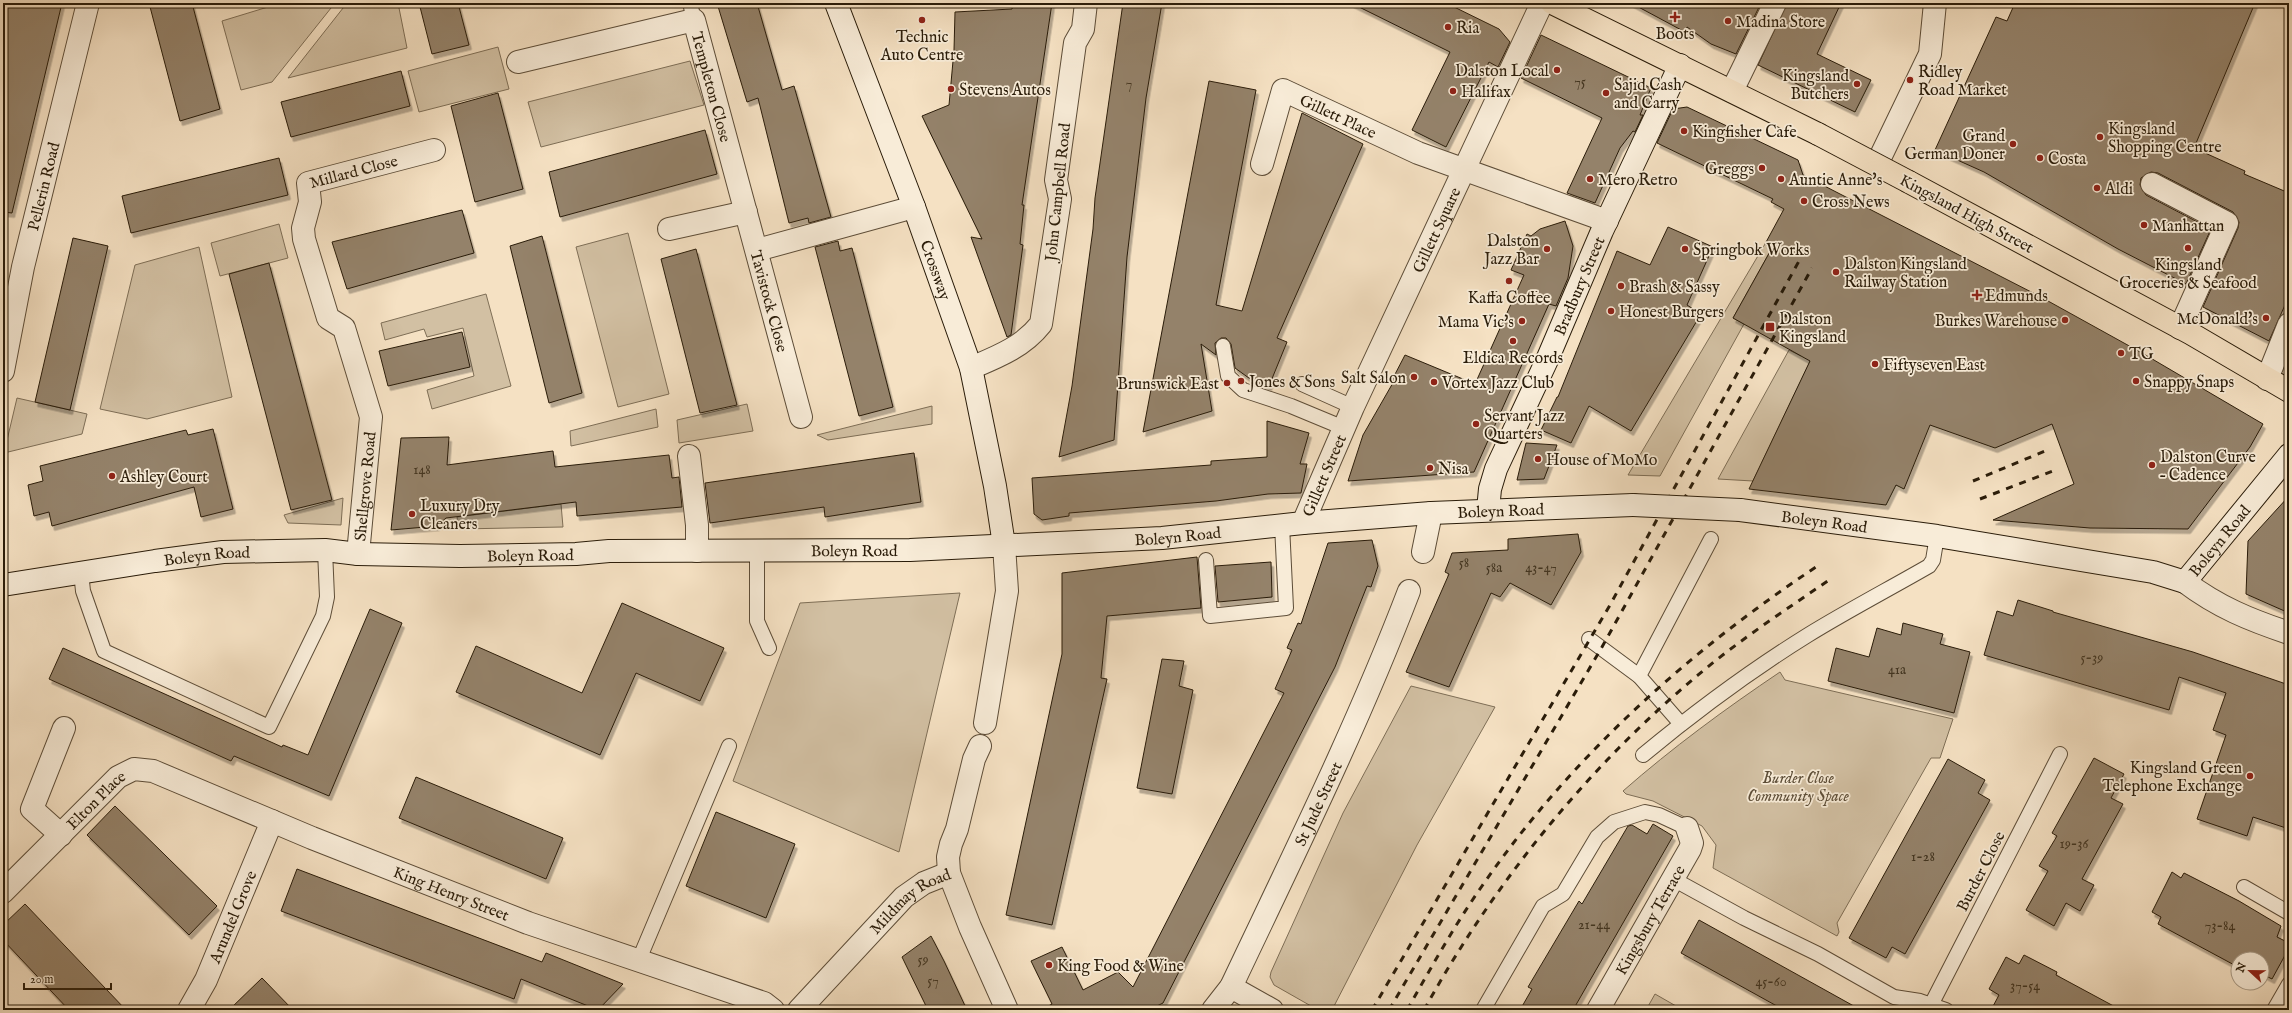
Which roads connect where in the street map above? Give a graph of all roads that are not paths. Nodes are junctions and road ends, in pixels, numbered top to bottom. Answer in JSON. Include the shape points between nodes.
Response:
{"nodes":[{"id":1,"x":88,"y":3,"type":"edge"},
{"id":2,"x":836,"y":3,"type":"edge"},
{"id":3,"x":1086,"y":3,"type":"edge"},
{"id":4,"x":1542,"y":3,"type":"edge"},
{"id":5,"x":1552,"y":3,"type":"edge"},
{"id":6,"x":1776,"y":3,"type":"edge"},
{"id":7,"x":1936,"y":3,"type":"edge"},
{"id":8,"x":693,"y":12,"type":"edge"},
{"id":9,"x":518,"y":62,"type":"dead end"},
{"id":10,"x":1680,"y":65,"type":"junction"},
{"id":11,"x":1732,"y":91,"type":"junction"},
{"id":12,"x":434,"y":150,"type":"dead end"},
{"id":13,"x":1262,"y":164,"type":"dead end"},
{"id":14,"x":1877,"y":164,"type":"junction"},
{"id":15,"x":1464,"y":170,"type":"junction"},
{"id":16,"x":2152,"y":184,"type":"dead end"},
{"id":17,"x":914,"y":207,"type":"junction"},
{"id":18,"x":746,"y":212,"type":"junction"},
{"id":19,"x":1607,"y":221,"type":"junction"},
{"id":20,"x":669,"y":228,"type":"dead end"},
{"id":21,"x":757,"y":250,"type":"junction"},
{"id":22,"x":2289,"y":324,"type":"edge"},
{"id":23,"x":2180,"y":328,"type":"junction"},
{"id":24,"x":1222,"y":346,"type":"dead end"},
{"id":25,"x":971,"y":368,"type":"junction"},
{"id":26,"x":3,"y":371,"type":"edge"},
{"id":27,"x":2267,"y":379,"type":"junction"},
{"id":28,"x":1302,"y":384,"type":"dead end"},
{"id":29,"x":2289,"y":391,"type":"edge"},
{"id":30,"x":1353,"y":407,"type":"junction"},
{"id":31,"x":371,"y":417,"type":"joint"},
{"id":32,"x":801,"y":417,"type":"dead end"},
{"id":33,"x":1344,"y":428,"type":"junction"},
{"id":34,"x":2289,"y":455,"type":"edge"},
{"id":35,"x":689,"y":456,"type":"dead end"},
{"id":36,"x":1488,"y":510,"type":"junction"},
{"id":37,"x":1431,"y":513,"type":"junction"},
{"id":38,"x":1303,"y":523,"type":"junction"},
{"id":39,"x":1282,"y":525,"type":"junction"},
{"id":40,"x":1937,"y":536,"type":"junction"},
{"id":41,"x":1711,"y":539,"type":"dead end"},
{"id":42,"x":1004,"y":545,"type":"junction"},
{"id":43,"x":325,"y":550,"type":"junction"},
{"id":44,"x":697,"y":550,"type":"junction"},
{"id":45,"x":757,"y":552,"type":"junction"},
{"id":46,"x":1423,"y":552,"type":"dead end"},
{"id":47,"x":358,"y":554,"type":"junction"},
{"id":48,"x":1206,"y":560,"type":"dead end"},
{"id":49,"x":81,"y":572,"type":"junction"},
{"id":50,"x":2185,"y":582,"type":"junction"},
{"id":51,"x":3,"y":585,"type":"edge"},
{"id":52,"x":1409,"y":591,"type":"dead end"},
{"id":53,"x":2289,"y":633,"type":"edge"},
{"id":54,"x":1589,"y":639,"type":"dead end"},
{"id":55,"x":769,"y":648,"type":"dead end"},
{"id":56,"x":1639,"y":676,"type":"junction"},
{"id":57,"x":986,"y":723,"type":"dead end"},
{"id":58,"x":1681,"y":724,"type":"junction"},
{"id":59,"x":64,"y":728,"type":"dead end"},
{"id":60,"x":728,"y":746,"type":"dead end"},
{"id":61,"x":980,"y":746,"type":"dead end"},
{"id":62,"x":2060,"y":754,"type":"dead end"},
{"id":63,"x":1643,"y":755,"type":"dead end"},
{"id":64,"x":134,"y":769,"type":"joint"},
{"id":65,"x":272,"y":821,"type":"junction"},
{"id":66,"x":1687,"y":828,"type":"joint"},
{"id":67,"x":61,"y":835,"type":"junction"},
{"id":68,"x":949,"y":873,"type":"junction"},
{"id":69,"x":1673,"y":879,"type":"junction"},
{"id":70,"x":2244,"y":887,"type":"dead end"},
{"id":71,"x":3,"y":892,"type":"edge"},
{"id":72,"x":2289,"y":913,"type":"edge"},
{"id":73,"x":638,"y":962,"type":"junction"},
{"id":74,"x":2289,"y":984,"type":"edge"},
{"id":75,"x":1231,"y":987,"type":"junction"},
{"id":76,"x":1922,"y":1005,"type":"edge"},
{"id":77,"x":188,"y":1010,"type":"edge"},
{"id":78,"x":773,"y":1010,"type":"edge"},
{"id":79,"x":799,"y":1010,"type":"edge"},
{"id":80,"x":1007,"y":1010,"type":"edge"},
{"id":81,"x":1213,"y":1010,"type":"edge"},
{"id":82,"x":1272,"y":1010,"type":"edge"},
{"id":83,"x":1482,"y":1010,"type":"edge"},
{"id":84,"x":1598,"y":1010,"type":"edge"},
{"id":85,"x":1946,"y":1010,"type":"edge"},
{"id":86,"x":2274,"y":1010,"type":"edge"}],
"edges":[{"from":1,"to":26,"type":"street","name":"Pellerin Road","via":[[23,267]]},
{"from":2,"to":17,"type":"street","name":"Crossway"},
{"from":3,"to":25,"type":"street","name":"John Campbell Road","via":[[1083,29],[1075,43],[1056,180],[1060,199],[1041,324],[1031,337],[1009,351]]},
{"from":4,"to":15,"type":"street"},
{"from":5,"to":10,"type":"highway","name":"Kingsland High Street"},
{"from":6,"to":11,"type":"street"},
{"from":7,"to":14,"type":"street","via":[[1930,54]]},
{"from":8,"to":9,"type":"street","name":"Templeton Close"},
{"from":8,"to":18,"type":"street","name":"Templeton Close"},
{"from":10,"to":11,"type":"highway","name":"Kingsland High Street"},
{"from":10,"to":19,"type":"street","name":"Bradbury Street"},
{"from":11,"to":14,"type":"highway","name":"Kingsland High Street","bridge":true},
{"from":12,"to":31,"type":"street","name":"Millard Close","via":[[308,183],[310,202],[303,228],[304,239],[328,318],[344,328]]},
{"from":13,"to":15,"type":"street","name":"Gillett Place","via":[[1283,90],[1418,153]]},
{"from":14,"to":23,"type":"highway","name":"Kingsland High Street","bridge":true},
{"from":15,"to":19,"type":"street","name":"Gillett Square"},
{"from":15,"to":30,"type":"street","name":"Gillett Square"},
{"from":16,"to":23,"type":"street","via":[[2227,223]]},
{"from":17,"to":21,"type":"street","name":"Tavistock Close"},
{"from":17,"to":25,"type":"street","name":"Crossway"},
{"from":18,"to":20,"type":"street"},
{"from":18,"to":21,"type":"street","name":"Templeton Close"},
{"from":19,"to":36,"type":"street","name":"Bradbury Street","via":[[1547,360],[1496,469],[1490,489]]},
{"from":21,"to":32,"type":"street","name":"Tavistock Close"},
{"from":22,"to":27,"type":"street"},
{"from":23,"to":27,"type":"highway","name":"Kingsland High Street"},
{"from":24,"to":33,"type":"lane","via":[[1228,376],[1243,390]]},
{"from":25,"to":42,"type":"street","name":"Crossway"},
{"from":27,"to":29,"type":"highway","name":"Kingsland High Street"},
{"from":28,"to":30,"type":"lane"},
{"from":30,"to":33,"type":"street","name":"Gillett Square"},
{"from":31,"to":47,"type":"street","name":"Shellgrove Road"},
{"from":33,"to":38,"type":"street","name":"Gillett Street"},
{"from":34,"to":50,"type":"street","name":"Boleyn Road"},
{"from":35,"to":44,"type":"street","via":[[697,525]]},
{"from":36,"to":37,"type":"street","name":"Boleyn Road"},
{"from":36,"to":40,"type":"street","name":"Boleyn Road","bridge":true,"via":[[1633,505],[1740,510]]},
{"from":37,"to":38,"type":"street","name":"Boleyn Road"},
{"from":37,"to":46,"type":"street"},
{"from":38,"to":39,"type":"street","name":"Boleyn Road"},
{"from":39,"to":42,"type":"street","name":"Boleyn Road","via":[[1162,538]]},
{"from":39,"to":48,"type":"lane","via":[[1286,608],[1210,616]]},
{"from":40,"to":50,"type":"street","name":"Boleyn Road","via":[[2153,572]]},
{"from":40,"to":58,"type":"lane","via":[[1933,560],[1929,566],[1808,635]]},
{"from":41,"to":56,"type":"lane"},
{"from":42,"to":45,"type":"street","name":"Boleyn Road","via":[[910,550]]},
{"from":42,"to":57,"type":"street","via":[[1007,591]]},
{"from":43,"to":47,"type":"street","name":"Boleyn Road"},
{"from":43,"to":49,"type":"street","name":"Boleyn Road","via":[[223,552]]},
{"from":43,"to":49,"type":"lane","via":[[327,598],[323,616],[268,727],[104,651],[85,596]]},
{"from":44,"to":45,"type":"street","name":"Boleyn Road"},
{"from":44,"to":47,"type":"street","name":"Boleyn Road","via":[[460,556]]},
{"from":45,"to":55,"type":"lane","via":[[757,621]]},
{"from":49,"to":51,"type":"street","name":"Boleyn Road"},
{"from":50,"to":53,"type":"street","via":[[2207,599],[2230,611]]},
{"from":52,"to":75,"type":"street","name":"St Jude Street","via":[[1377,675],[1333,773]]},
{"from":54,"to":56,"type":"lane"},
{"from":56,"to":58,"type":"lane"},
{"from":58,"to":63,"type":"lane"},
{"from":59,"to":67,"type":"street","name":"Elton Place","via":[[32,809]]},
{"from":60,"to":73,"type":"lane"},
{"from":61,"to":68,"type":"street","name":"Mildmay Road","via":[[974,759],[957,828],[950,844]]},
{"from":62,"to":76,"type":"lane","name":"Burder Close"},
{"from":64,"to":65,"type":"street","name":"King Henry Street","via":[[153,771]]},
{"from":64,"to":67,"type":"street","name":"Elton Place","via":[[118,777]]},
{"from":65,"to":73,"type":"street","name":"King Henry Street","via":[[528,923]]},
{"from":65,"to":77,"type":"street","name":"Arundel Grove","via":[[206,980]]},
{"from":66,"to":69,"type":"street","name":"Kingsbury Terrace","via":[[1692,843]]},
{"from":66,"to":83,"type":"lane","via":[[1659,815],[1645,812],[1614,822],[1597,837],[1563,894],[1543,906]]},
{"from":67,"to":71,"type":"street","name":"Elton Place"},
{"from":68,"to":79,"type":"street","name":"Mildmay Road","via":[[924,883],[904,898]]},
{"from":68,"to":80,"type":"street"},
{"from":69,"to":76,"type":"lane","via":[[1744,918],[1818,954],[1894,997]]},
{"from":69,"to":84,"type":"street","name":"Kingsbury Terrace"},
{"from":70,"to":72,"type":"lane"},
{"from":73,"to":78,"type":"street","name":"King Henry Street","via":[[764,1003]]},
{"from":74,"to":86,"type":"lane"},
{"from":75,"to":81,"type":"street","name":"St Jude Street"},
{"from":75,"to":82,"type":"street"},
{"from":76,"to":85,"type":"lane"}]}
